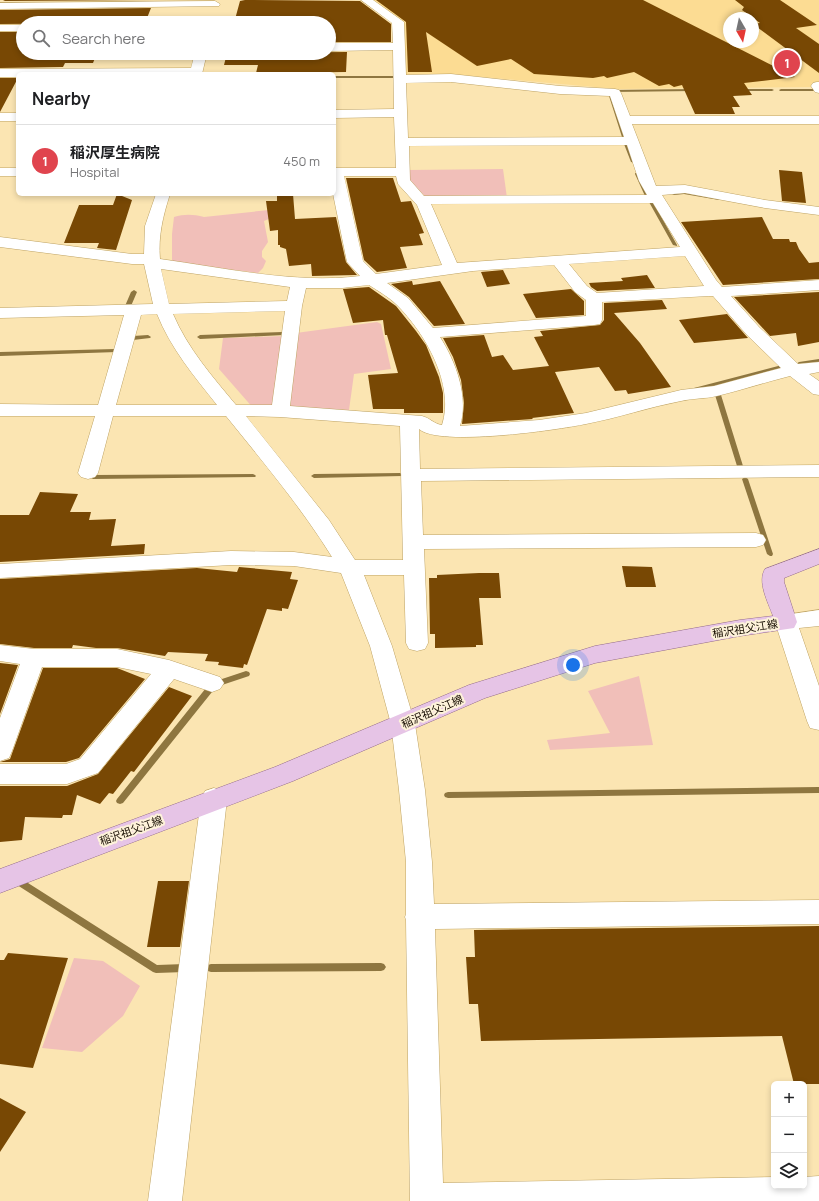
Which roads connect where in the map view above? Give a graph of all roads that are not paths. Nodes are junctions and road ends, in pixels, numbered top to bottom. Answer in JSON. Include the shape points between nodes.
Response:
{"nodes":[{"id":1,"x":366,"y":0,"type":"edge"},
{"id":2,"x":215,"y":2,"type":"edge"},
{"id":3,"x":82,"y":3,"type":"edge"},
{"id":4,"x":0,"y":6,"type":"edge"},
{"id":5,"x":211,"y":16,"type":"edge"},
{"id":6,"x":0,"y":28,"type":"edge"},
{"id":7,"x":16,"y":28,"type":"edge"},
{"id":8,"x":399,"y":46,"type":"junction"},
{"id":9,"x":336,"y":47,"type":"edge"},
{"id":10,"x":199,"y":60,"type":"edge"},
{"id":11,"x":196,"y":72,"type":"edge"},
{"id":12,"x":0,"y":73,"type":"edge"},
{"id":13,"x":16,"y":73,"type":"edge"},
{"id":14,"x":400,"y":79,"type":"junction"},
{"id":15,"x":819,"y":86,"type":"edge"},
{"id":16,"x":819,"y":89,"type":"edge"},
{"id":17,"x":401,"y":113,"type":"junction"},
{"id":18,"x":336,"y":114,"type":"edge"},
{"id":19,"x":0,"y":117,"type":"edge"},
{"id":20,"x":16,"y":117,"type":"edge"},
{"id":21,"x":624,"y":120,"type":"junction"},
{"id":22,"x":819,"y":120,"type":"edge"},
{"id":23,"x":632,"y":141,"type":"junction"},
{"id":24,"x":402,"y":142,"type":"junction"},
{"id":25,"x":0,"y":172,"type":"edge"},
{"id":26,"x":16,"y":172,"type":"edge"},
{"id":27,"x":336,"y":172,"type":"edge"},
{"id":28,"x":402,"y":172,"type":"junction"},
{"id":29,"x":336,"y":176,"type":"edge"},
{"id":30,"x":655,"y":195,"type":"junction"},
{"id":31,"x":161,"y":196,"type":"edge"},
{"id":32,"x":421,"y":200,"type":"junction"},
{"id":33,"x":819,"y":211,"type":"edge"},
{"id":34,"x":0,"y":242,"type":"edge"},
{"id":35,"x":690,"y":251,"type":"junction"},
{"id":36,"x":558,"y":260,"type":"junction"},
{"id":37,"x":152,"y":261,"type":"junction"},
{"id":38,"x":450,"y":268,"type":"junction"},
{"id":39,"x":373,"y":280,"type":"junction"},
{"id":40,"x":299,"y":283,"type":"junction"},
{"id":41,"x":819,"y":285,"type":"edge"},
{"id":42,"x":719,"y":292,"type":"junction"},
{"id":43,"x":594,"y":298,"type":"junction"},
{"id":44,"x":294,"y":306,"type":"junction"},
{"id":45,"x":134,"y":310,"type":"junction"},
{"id":46,"x":163,"y":310,"type":"junction"},
{"id":47,"x":0,"y":313,"type":"edge"},
{"id":48,"x":429,"y":333,"type":"junction"},
{"id":49,"x":819,"y":367,"type":"edge"},
{"id":50,"x":795,"y":371,"type":"junction"},
{"id":51,"x":819,"y":390,"type":"edge"},
{"id":52,"x":0,"y":410,"type":"edge"},
{"id":53,"x":106,"y":411,"type":"junction"},
{"id":54,"x":232,"y":411,"type":"junction"},
{"id":55,"x":280,"y":411,"type":"junction"},
{"id":56,"x":409,"y":422,"type":"junction"},
{"id":57,"x":449,"y":432,"type":"junction"},
{"id":58,"x":819,"y":471,"type":"edge"},
{"id":59,"x":88,"y":473,"type":"dead end"},
{"id":60,"x":411,"y":475,"type":"junction"},
{"id":61,"x":756,"y":540,"type":"dead end"},
{"id":62,"x":413,"y":542,"type":"junction"},
{"id":63,"x":819,"y":556,"type":"edge"},
{"id":64,"x":349,"y":567,"type":"junction"},
{"id":65,"x":414,"y":568,"type":"junction"},
{"id":66,"x":0,"y":572,"type":"edge"},
{"id":67,"x":819,"y":618,"type":"edge"},
{"id":68,"x":786,"y":622,"type":"junction"},
{"id":69,"x":417,"y":643,"type":"dead end"},
{"id":70,"x":0,"y":653,"type":"edge"},
{"id":71,"x":34,"y":658,"type":"junction"},
{"id":72,"x":170,"y":669,"type":"junction"},
{"id":73,"x":212,"y":683,"type":"dead end"},
{"id":74,"x":817,"y":712,"type":"edge"},
{"id":75,"x":403,"y":724,"type":"junction"},
{"id":76,"x":0,"y":751,"type":"edge"},
{"id":77,"x":0,"y":774,"type":"edge"},
{"id":78,"x":214,"y":799,"type":"junction"},
{"id":79,"x":0,"y":880,"type":"edge"},
{"id":80,"x":819,"y":912,"type":"edge"},
{"id":81,"x":419,"y":917,"type":"junction"},
{"id":82,"x":819,"y":1193,"type":"edge"},
{"id":83,"x":427,"y":1200,"type":"edge"},
{"id":84,"x":165,"y":1201,"type":"edge"}],
"edges":[{"from":1,"to":8,"type":"street","via":[[398,22]]},
{"from":2,"to":3,"type":"street"},
{"from":2,"to":5,"type":"street"},
{"from":3,"to":4,"type":"street"},
{"from":6,"to":7,"type":"street"},
{"from":8,"to":9,"type":"street"},
{"from":8,"to":14,"type":"street"},
{"from":10,"to":11,"type":"street"},
{"from":12,"to":13,"type":"street"},
{"from":14,"to":17,"type":"street"},
{"from":14,"to":21,"type":"street","via":[[451,78],[560,90],[615,93]]},
{"from":15,"to":16,"type":"street"},
{"from":17,"to":18,"type":"street"},
{"from":17,"to":24,"type":"street"},
{"from":19,"to":20,"type":"street"},
{"from":21,"to":22,"type":"street"},
{"from":21,"to":23,"type":"street"},
{"from":23,"to":24,"type":"street"},
{"from":23,"to":30,"type":"street","via":[[646,181]]},
{"from":24,"to":28,"type":"street"},
{"from":25,"to":26,"type":"street"},
{"from":27,"to":28,"type":"street"},
{"from":28,"to":32,"type":"street","via":[[403,181]]},
{"from":29,"to":39,"type":"street","via":[[355,262]]},
{"from":30,"to":32,"type":"street"},
{"from":30,"to":33,"type":"street","via":[[685,189]]},
{"from":30,"to":35,"type":"street"},
{"from":31,"to":37,"type":"street","via":[[153,226]]},
{"from":32,"to":38,"type":"street","via":[[433,223]]},
{"from":34,"to":37,"type":"street"},
{"from":35,"to":36,"type":"street"},
{"from":35,"to":42,"type":"street","via":[[710,283]]},
{"from":36,"to":38,"type":"street"},
{"from":36,"to":43,"type":"street","via":[[581,289]]},
{"from":37,"to":40,"type":"street"},
{"from":37,"to":46,"type":"street"},
{"from":38,"to":39,"type":"street"},
{"from":39,"to":40,"type":"street"},
{"from":39,"to":48,"type":"street","via":[[402,301]]},
{"from":40,"to":44,"type":"street"},
{"from":41,"to":42,"type":"street"},
{"from":42,"to":43,"type":"street"},
{"from":42,"to":50,"type":"street"},
{"from":43,"to":48,"type":"street","via":[[594,320]]},
{"from":44,"to":46,"type":"street"},
{"from":44,"to":55,"type":"street"},
{"from":45,"to":46,"type":"street"},
{"from":45,"to":47,"type":"street"},
{"from":45,"to":53,"type":"street"},
{"from":46,"to":54,"type":"street","via":[[173,333],[193,364]]},
{"from":48,"to":57,"type":"street","via":[[444,359],[452,390],[454,415]]},
{"from":49,"to":50,"type":"street"},
{"from":50,"to":51,"type":"street"},
{"from":50,"to":57,"type":"street","via":[[715,391],[681,395],[586,419],[494,430]]},
{"from":52,"to":53,"type":"street"},
{"from":53,"to":54,"type":"street"},
{"from":53,"to":59,"type":"street"},
{"from":54,"to":55,"type":"street"},
{"from":54,"to":64,"type":"street","via":[[302,497]]},
{"from":55,"to":56,"type":"street"},
{"from":56,"to":57,"type":"street","via":[[422,422],[430,430]]},
{"from":56,"to":60,"type":"street"},
{"from":58,"to":60,"type":"street"},
{"from":60,"to":62,"type":"street"},
{"from":61,"to":62,"type":"street"},
{"from":62,"to":65,"type":"street"},
{"from":63,"to":68,"type":"main road","name":"稲沢祖父江線","via":[[774,574],[773,582]]},
{"from":64,"to":65,"type":"street"},
{"from":64,"to":66,"type":"street","via":[[294,559],[231,558]]},
{"from":64,"to":75,"type":"street","via":[[381,646]]},
{"from":65,"to":69,"type":"street"},
{"from":67,"to":68,"type":"street"},
{"from":68,"to":74,"type":"street"},
{"from":68,"to":75,"type":"main road","name":"稲沢祖父江線","via":[[596,655],[477,690]]},
{"from":70,"to":71,"type":"street"},
{"from":71,"to":72,"type":"street","via":[[118,658]]},
{"from":71,"to":76,"type":"street"},
{"from":72,"to":73,"type":"street"},
{"from":72,"to":77,"type":"street","via":[[89,766],[67,774]]},
{"from":75,"to":78,"type":"main road","name":"稲沢祖父江線","via":[[284,774]]},
{"from":75,"to":81,"type":"street","via":[[418,855]]},
{"from":78,"to":79,"type":"main road","name":"稲沢祖父江線"},
{"from":78,"to":84,"type":"street"},
{"from":80,"to":81,"type":"street"},
{"from":81,"to":83,"type":"street"},
{"from":82,"to":83,"type":"street"}]}
